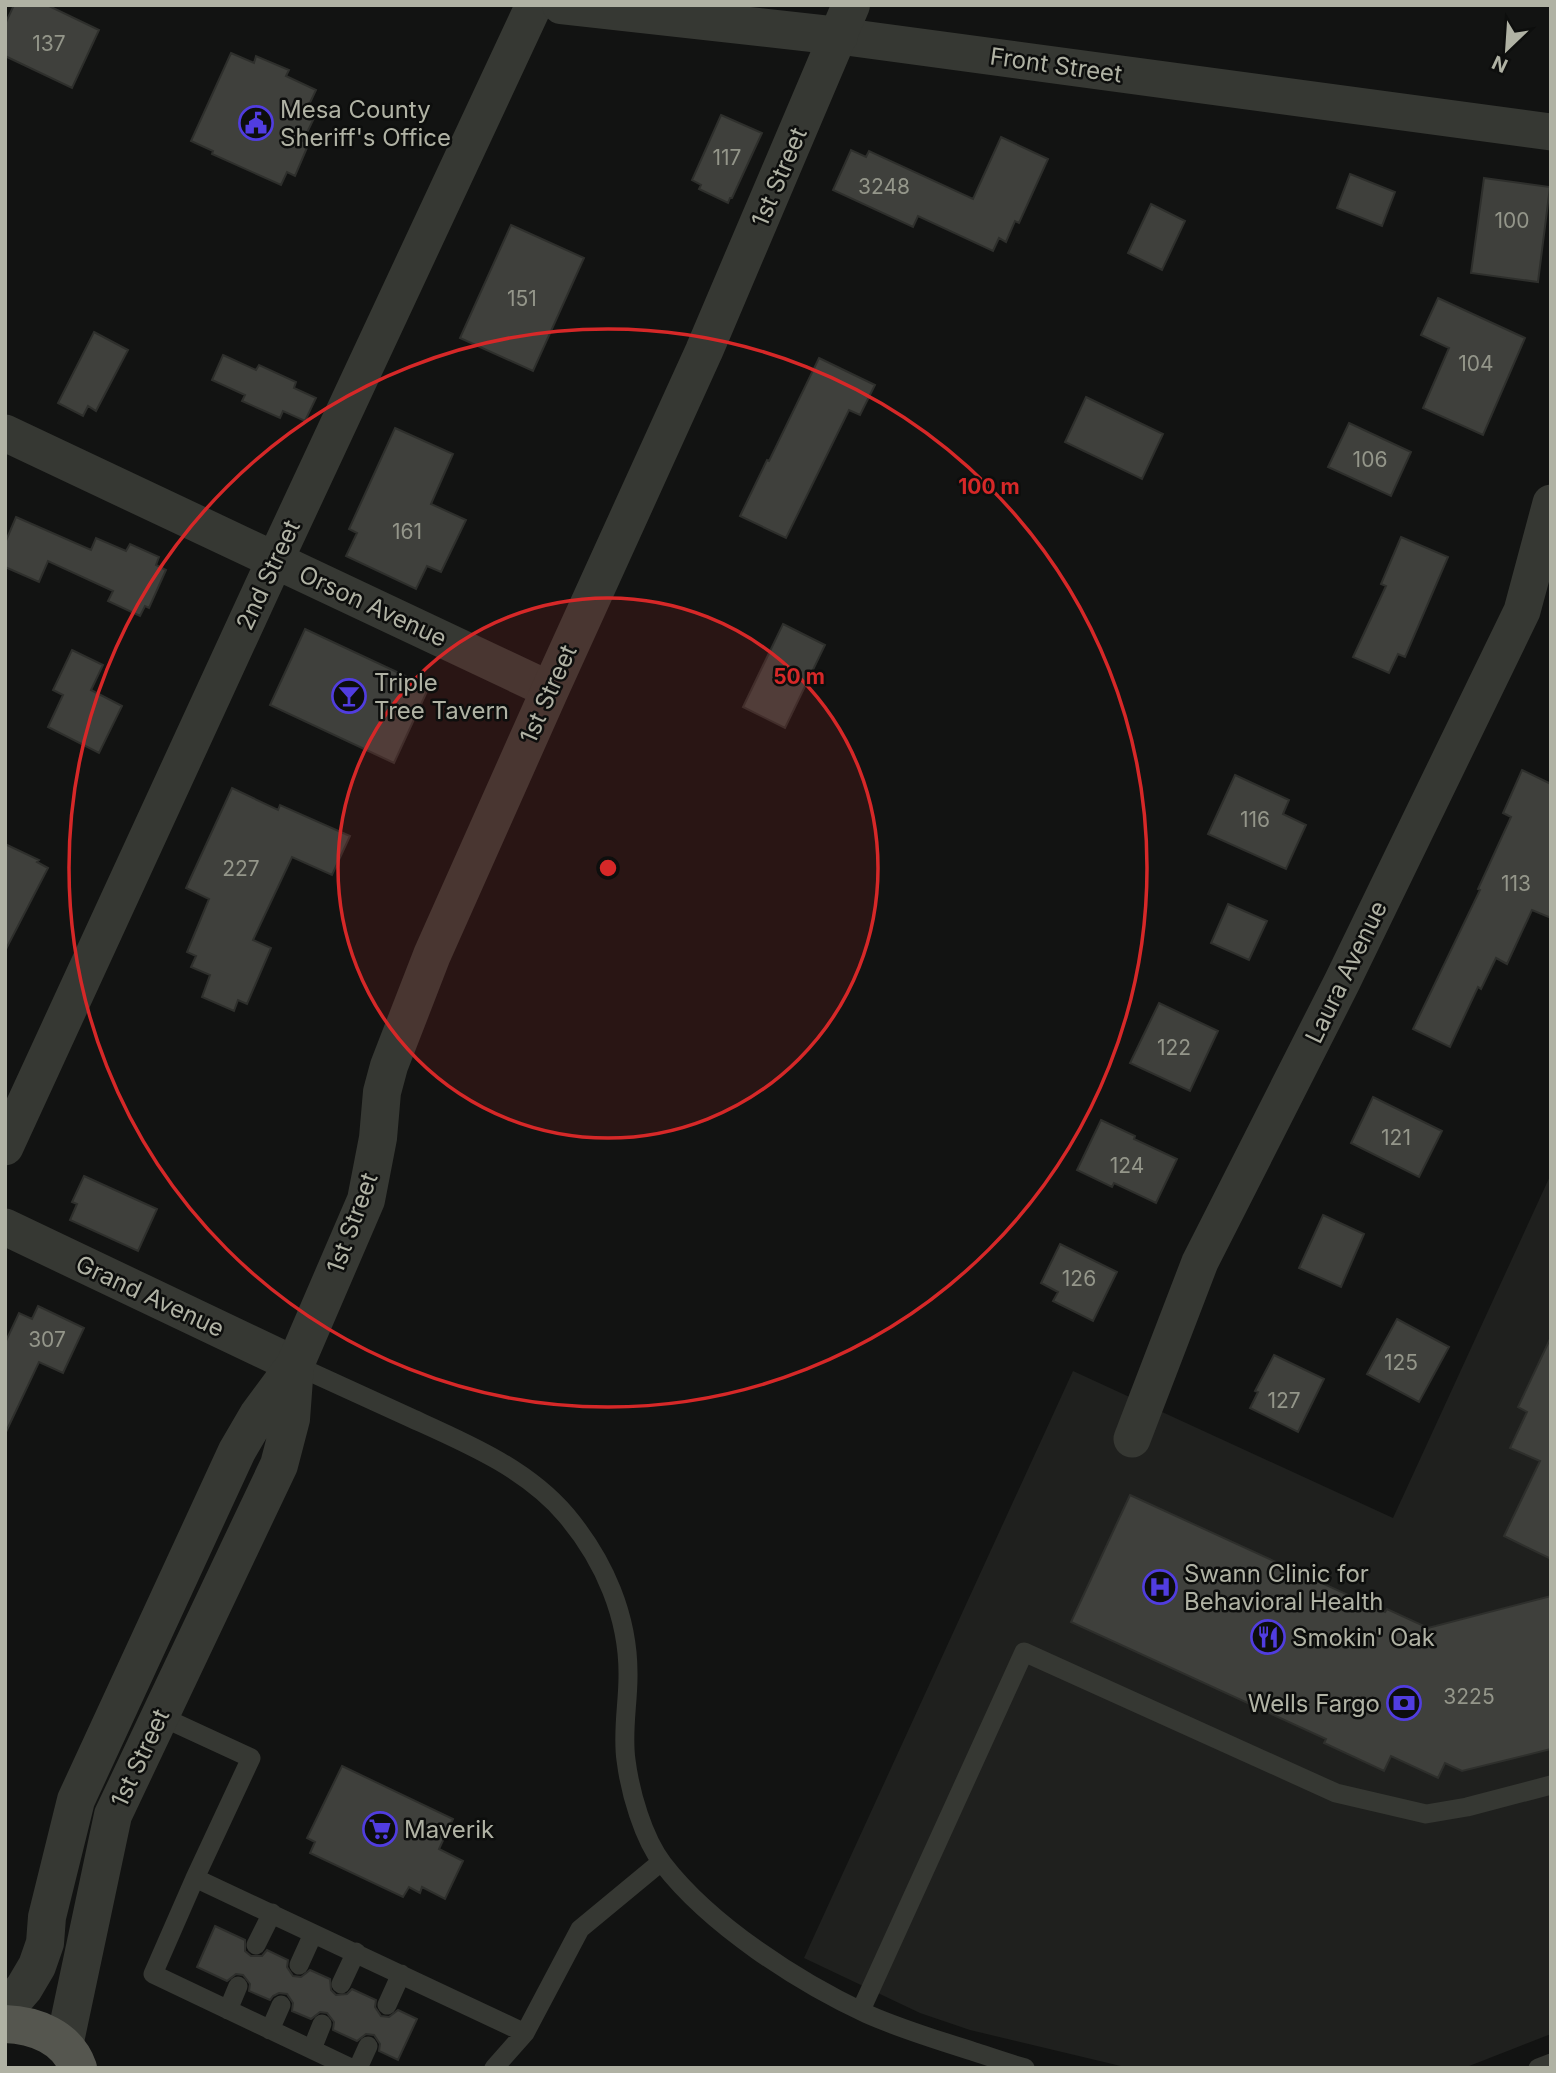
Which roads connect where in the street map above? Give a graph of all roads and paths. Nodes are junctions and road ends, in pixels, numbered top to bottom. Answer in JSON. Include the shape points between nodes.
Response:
{"nodes":[{"id":1,"x":534,"y":5,"type":"edge"},
{"id":2,"x":561,"y":5,"type":"edge"},
{"id":3,"x":845,"y":21,"type":"edge"},
{"id":4,"x":1551,"y":132,"type":"edge"},
{"id":5,"x":5,"y":433,"type":"edge"},
{"id":6,"x":1551,"y":503,"type":"edge"},
{"id":7,"x":275,"y":560,"type":"junction"},
{"id":8,"x":550,"y":690,"type":"junction"},
{"id":9,"x":5,"y":1147,"type":"edge"},
{"id":10,"x":5,"y":1227,"type":"edge"},
{"id":11,"x":295,"y":1365,"type":"junction"},
{"id":12,"x":1132,"y":1439,"type":"dead end"},
{"id":13,"x":160,"y":1716,"type":"junction"},
{"id":14,"x":1551,"y":1786,"type":"edge"},
{"id":15,"x":661,"y":1862,"type":"junction"},
{"id":16,"x":195,"y":1878,"type":"junction"},
{"id":17,"x":272,"y":1913,"type":"junction"},
{"id":18,"x":313,"y":1934,"type":"junction"},
{"id":19,"x":257,"y":1945,"type":"dead end"},
{"id":20,"x":356,"y":1952,"type":"junction"},
{"id":21,"x":299,"y":1965,"type":"dead end"},
{"id":22,"x":401,"y":1974,"type":"junction"},
{"id":23,"x":341,"y":1984,"type":"dead end"},
{"id":24,"x":238,"y":1986,"type":"dead end"},
{"id":25,"x":281,"y":2005,"type":"dead end"},
{"id":26,"x":387,"y":2005,"type":"dead end"},
{"id":27,"x":5,"y":2010,"type":"edge"},
{"id":28,"x":228,"y":2010,"type":"junction"},
{"id":29,"x":861,"y":2010,"type":"junction"},
{"id":30,"x":5,"y":2024,"type":"edge"},
{"id":31,"x":322,"y":2024,"type":"dead end"},
{"id":32,"x":270,"y":2030,"type":"junction"},
{"id":33,"x":525,"y":2033,"type":"junction"},
{"id":34,"x":368,"y":2046,"type":"dead end"},
{"id":35,"x":312,"y":2049,"type":"junction"},
{"id":36,"x":71,"y":2057,"type":"edge"},
{"id":37,"x":1551,"y":2063,"type":"edge"},
{"id":38,"x":351,"y":2068,"type":"edge"},
{"id":39,"x":358,"y":2068,"type":"edge"},
{"id":40,"x":494,"y":2068,"type":"edge"},
{"id":41,"x":1025,"y":2068,"type":"edge"},
{"id":42,"x":1538,"y":2068,"type":"edge"}],
"edges":[{"from":1,"to":7,"type":"street","name":"2nd Street"},
{"from":2,"to":3,"type":"street","name":"Front Street"},
{"from":3,"to":4,"type":"street","name":"Front Street"},
{"from":3,"to":8,"type":"street","name":"1st Street","via":[[704,351]]},
{"from":5,"to":7,"type":"street","name":"Orson Avenue"},
{"from":6,"to":12,"type":"street","name":"Laura Avenue","via":[[1522,611],[1200,1262]]},
{"from":7,"to":8,"type":"street","name":"Orson Avenue"},
{"from":7,"to":9,"type":"street","name":"2nd Street"},
{"from":8,"to":11,"type":"street","name":"1st Street","via":[[398,1040],[382,1092],[366,1200]]},
{"from":10,"to":11,"type":"street","name":"Grand Avenue"},
{"from":11,"to":13,"type":"street","name":"1st Street","via":[[291,1419],[279,1465]]},
{"from":11,"to":15,"type":"lane","via":[[503,1463],[565,1514],[587,1544],[618,1605],[627,1639],[625,1758],[646,1834]]},
{"from":11,"to":27,"type":"street","name":"1st Street","via":[[237,1451],[76,1800],[47,1917],[45,1943],[24,1988]]},
{"from":13,"to":16,"type":"lane","via":[[251,1758]]},
{"from":13,"to":36,"type":"street","name":"1st Street","via":[[113,1815]]},
{"from":14,"to":29,"type":"lane","via":[[1426,1814],[1336,1793],[1024,1652]]},
{"from":15,"to":29,"type":"lane","via":[[723,1924],[775,1962]]},
{"from":15,"to":33,"type":"lane","via":[[580,1929]]},
{"from":16,"to":17,"type":"lane"},
{"from":16,"to":28,"type":"lane","via":[[153,1973]]},
{"from":17,"to":18,"type":"lane"},
{"from":17,"to":19,"type":"lane"},
{"from":18,"to":20,"type":"lane"},
{"from":18,"to":21,"type":"lane"},
{"from":20,"to":22,"type":"lane"},
{"from":20,"to":23,"type":"lane"},
{"from":22,"to":26,"type":"lane"},
{"from":22,"to":33,"type":"lane"},
{"from":24,"to":28,"type":"lane"},
{"from":25,"to":32,"type":"lane"},
{"from":28,"to":32,"type":"lane"},
{"from":29,"to":41,"type":"lane"},
{"from":30,"to":36,"type":"main road","via":[[27,2025],[47,2033]]},
{"from":31,"to":35,"type":"lane"},
{"from":32,"to":35,"type":"lane"},
{"from":33,"to":40,"type":"lane"},
{"from":34,"to":39,"type":"lane"},
{"from":35,"to":38,"type":"lane"},
{"from":37,"to":42,"type":"lane"}]}
